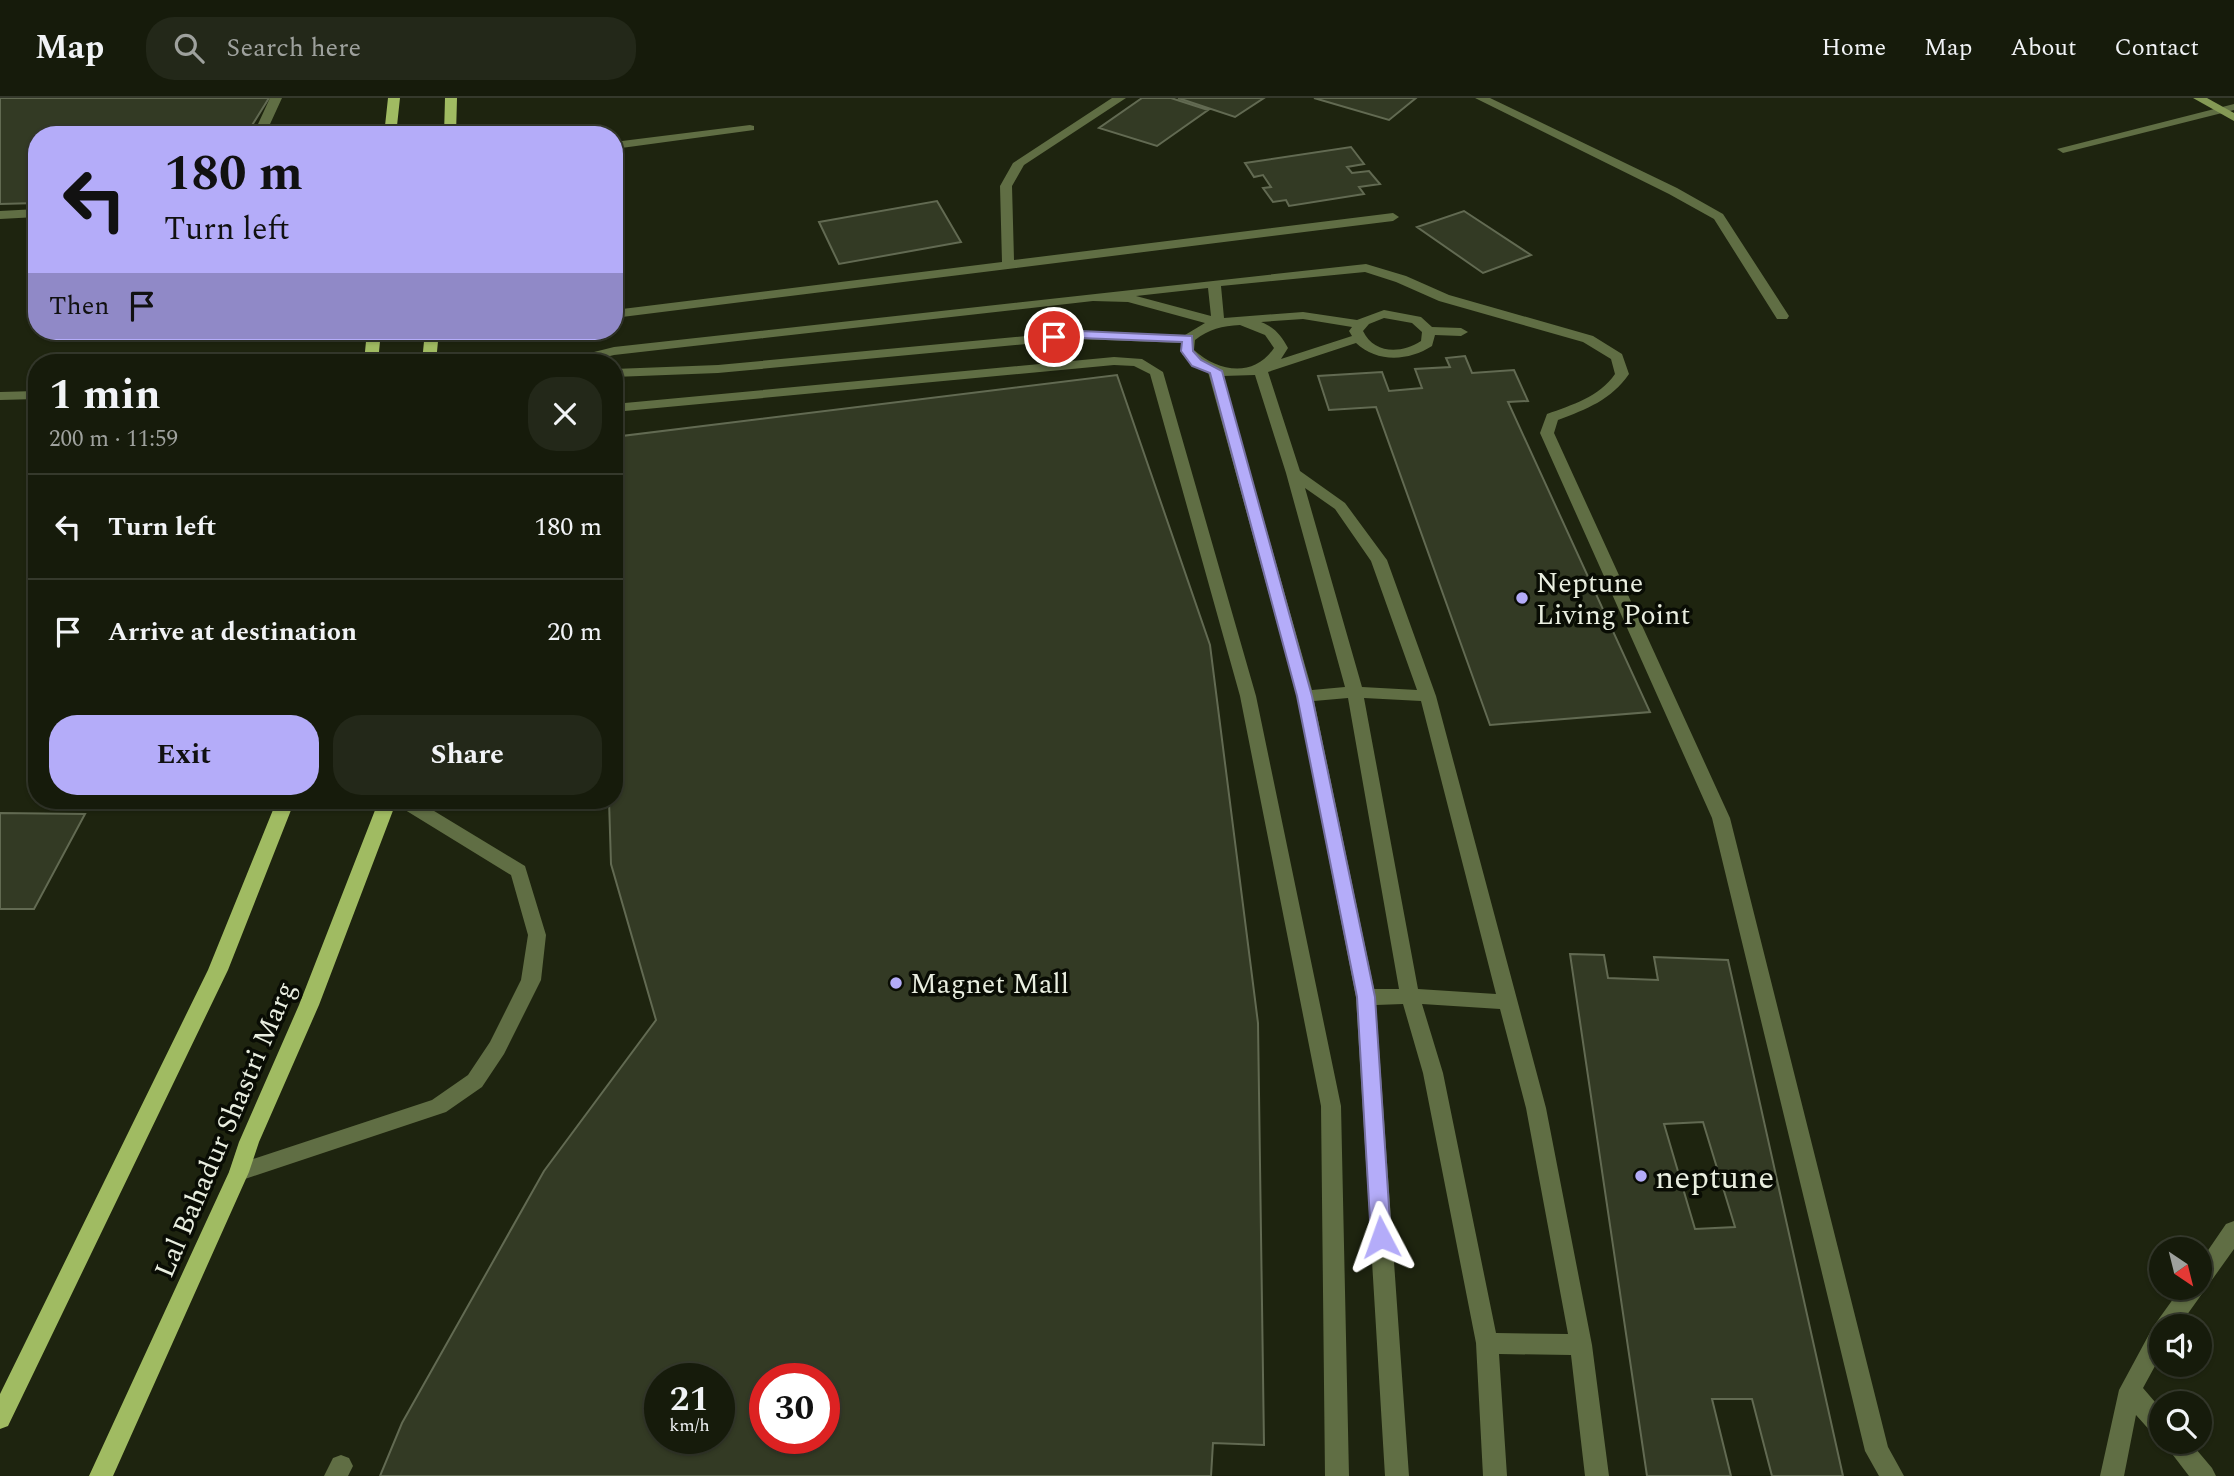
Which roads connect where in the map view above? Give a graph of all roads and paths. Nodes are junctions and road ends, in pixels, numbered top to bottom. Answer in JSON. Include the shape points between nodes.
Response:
{"nodes":[{"id":1,"x":276,"y":98,"type":"edge"},
{"id":2,"x":394,"y":98,"type":"edge"},
{"id":3,"x":451,"y":98,"type":"edge"},
{"id":4,"x":1119,"y":98,"type":"edge"},
{"id":5,"x":1471,"y":98,"type":"edge"},
{"id":6,"x":2199,"y":98,"type":"edge"},
{"id":7,"x":1487,"y":102,"type":"edge"},
{"id":8,"x":2228,"y":109,"type":"edge"},
{"id":9,"x":2234,"y":118,"type":"edge"},
{"id":10,"x":263,"y":126,"type":"edge"},
{"id":11,"x":391,"y":126,"type":"edge"},
{"id":12,"x":450,"y":126,"type":"edge"},
{"id":13,"x":750,"y":128,"type":"dead end"},
{"id":14,"x":623,"y":145,"type":"edge"},
{"id":15,"x":2063,"y":149,"type":"dead end"},
{"id":16,"x":28,"y":213,"type":"edge"},
{"id":17,"x":0,"y":215,"type":"edge"},
{"id":18,"x":1392,"y":216,"type":"dead end"},
{"id":19,"x":1008,"y":266,"type":"junction"},
{"id":20,"x":1214,"y":283,"type":"junction"},
{"id":21,"x":1093,"y":297,"type":"junction"},
{"id":22,"x":623,"y":313,"type":"edge"},
{"id":23,"x":1782,"y":316,"type":"dead end"},
{"id":24,"x":1240,"y":321,"type":"junction"},
{"id":25,"x":1218,"y":322,"type":"junction"},
{"id":26,"x":1429,"y":331,"type":"junction"},
{"id":27,"x":1359,"y":332,"type":"junction"},
{"id":28,"x":1461,"y":332,"type":"dead end"},
{"id":29,"x":1188,"y":339,"type":"junction"},
{"id":30,"x":602,"y":354,"type":"edge"},
{"id":31,"x":1260,"y":370,"type":"junction"},
{"id":32,"x":1215,"y":371,"type":"junction"},
{"id":33,"x":623,"y":373,"type":"edge"},
{"id":34,"x":28,"y":395,"type":"edge"},
{"id":35,"x":0,"y":396,"type":"edge"},
{"id":36,"x":623,"y":407,"type":"edge"},
{"id":37,"x":1293,"y":473,"type":"junction"},
{"id":38,"x":1355,"y":692,"type":"junction"},
{"id":39,"x":1305,"y":696,"type":"junction"},
{"id":40,"x":1427,"y":696,"type":"junction"},
{"id":41,"x":282,"y":809,"type":"edge"},
{"id":42,"x":385,"y":809,"type":"edge"},
{"id":43,"x":418,"y":809,"type":"edge"},
{"id":44,"x":1410,"y":996,"type":"junction"},
{"id":45,"x":1366,"y":997,"type":"junction"},
{"id":46,"x":1507,"y":1002,"type":"junction"},
{"id":47,"x":239,"y":1172,"type":"junction"},
{"id":48,"x":2234,"y":1231,"type":"edge"},
{"id":49,"x":2212,"y":1262,"type":"edge"},
{"id":50,"x":1487,"y":1343,"type":"junction"},
{"id":51,"x":1581,"y":1345,"type":"junction"},
{"id":52,"x":2149,"y":1356,"type":"edge"},
{"id":53,"x":2130,"y":1390,"type":"junction"},
{"id":54,"x":2149,"y":1412,"type":"edge"},
{"id":55,"x":0,"y":1418,"type":"edge"},
{"id":56,"x":2185,"y":1454,"type":"edge"},
{"id":57,"x":101,"y":1476,"type":"edge"},
{"id":58,"x":1337,"y":1476,"type":"edge"},
{"id":59,"x":1397,"y":1476,"type":"edge"},
{"id":60,"x":1496,"y":1476,"type":"edge"},
{"id":61,"x":1597,"y":1476,"type":"edge"},
{"id":62,"x":1892,"y":1476,"type":"edge"},
{"id":63,"x":2112,"y":1476,"type":"edge"},
{"id":64,"x":2204,"y":1476,"type":"edge"}],
"edges":[{"from":1,"to":10,"type":"street"},
{"from":2,"to":11,"type":"main road"},
{"from":3,"to":12,"type":"main road"},
{"from":4,"to":19,"type":"street","via":[[1019,163],[1006,186]]},
{"from":5,"to":7,"type":"street"},
{"from":6,"to":8,"type":"main road"},
{"from":7,"to":23,"type":"street","via":[[1719,217]]},
{"from":8,"to":9,"type":"main road"},
{"from":8,"to":15,"type":"street"},
{"from":13,"to":14,"type":"street"},
{"from":16,"to":17,"type":"street"},
{"from":18,"to":19,"type":"street"},
{"from":19,"to":22,"type":"street"},
{"from":20,"to":21,"type":"street"},
{"from":20,"to":25,"type":"street"},
{"from":20,"to":62,"type":"street","via":[[1366,268],[1444,298],[1588,339],[1617,357],[1622,374],[1615,387],[1552,418],[1547,433],[1721,818],[1877,1451]]},
{"from":21,"to":25,"type":"street","via":[[1128,298]]},
{"from":21,"to":30,"type":"street"},
{"from":24,"to":25,"type":"street"},
{"from":24,"to":27,"type":"street","via":[[1328,316]]},
{"from":24,"to":31,"type":"street","via":[[1261,326],[1276,336],[1281,348],[1276,361]]},
{"from":25,"to":29,"type":"street","via":[[1199,328]]},
{"from":26,"to":27,"type":"street","via":[[1416,320],[1395,314],[1374,316]]},
{"from":26,"to":27,"type":"street","via":[[1421,349],[1399,354],[1374,350]]},
{"from":26,"to":28,"type":"street"},
{"from":27,"to":31,"type":"street"},
{"from":29,"to":32,"type":"street","via":[[1187,351],[1197,363]]},
{"from":29,"to":33,"type":"street","via":[[1080,335],[718,369]]},
{"from":31,"to":32,"type":"street","via":[[1238,374]]},
{"from":31,"to":37,"type":"street"},
{"from":32,"to":39,"type":"street"},
{"from":34,"to":35,"type":"street"},
{"from":36,"to":58,"type":"street","via":[[1114,360],[1137,362],[1156,372],[1248,696],[1331,1107]]},
{"from":37,"to":38,"type":"street"},
{"from":37,"to":40,"type":"street","via":[[1340,506],[1379,560]]},
{"from":38,"to":39,"type":"street"},
{"from":38,"to":40,"type":"street"},
{"from":38,"to":44,"type":"street"},
{"from":39,"to":45,"type":"street"},
{"from":40,"to":46,"type":"street"},
{"from":41,"to":55,"type":"main road","via":[[218,970]]},
{"from":42,"to":47,"type":"main road","name":"Lal Bahadur Shastri Marg"},
{"from":43,"to":47,"type":"street","via":[[519,871],[537,935],[531,980],[475,1081],[439,1106]]},
{"from":44,"to":45,"type":"street"},
{"from":44,"to":46,"type":"street"},
{"from":44,"to":50,"type":"street","via":[[1433,1073]]},
{"from":45,"to":59,"type":"street"},
{"from":46,"to":51,"type":"street","via":[[1536,1108]]},
{"from":47,"to":57,"type":"main road","name":"Lal Bahadur Shastri Marg"},
{"from":48,"to":49,"type":"street"},
{"from":50,"to":51,"type":"street"},
{"from":50,"to":60,"type":"street"},
{"from":51,"to":61,"type":"street"},
{"from":52,"to":53,"type":"street"},
{"from":53,"to":54,"type":"street"},
{"from":53,"to":63,"type":"street"},
{"from":56,"to":64,"type":"street"}]}
